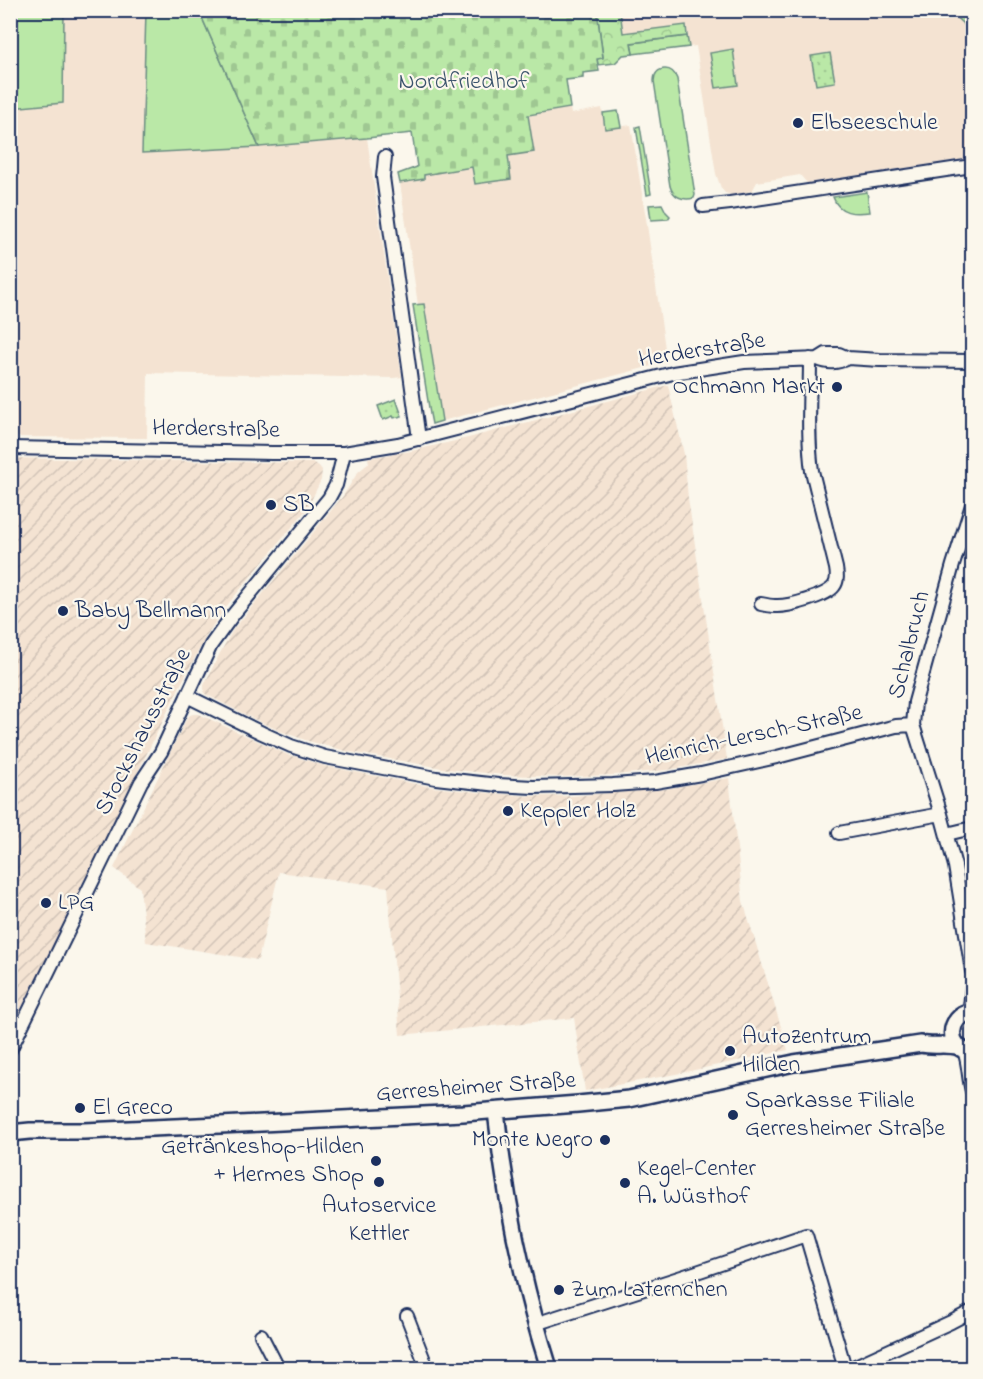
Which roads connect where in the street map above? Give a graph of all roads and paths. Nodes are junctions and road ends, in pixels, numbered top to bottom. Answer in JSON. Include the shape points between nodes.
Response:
{"nodes":[{"id":1,"x":385,"y":157,"type":"dead end"},
{"id":2,"x":972,"y":166,"type":"edge"},
{"id":3,"x":703,"y":206,"type":"dead end"},
{"id":4,"x":814,"y":359,"type":"junction"},
{"id":5,"x":972,"y":361,"type":"edge"},
{"id":6,"x":419,"y":439,"type":"junction"},
{"id":7,"x":10,"y":448,"type":"edge"},
{"id":8,"x":344,"y":453,"type":"junction"},
{"id":9,"x":972,"y":505,"type":"edge"},
{"id":10,"x":761,"y":604,"type":"dead end"},
{"id":11,"x":187,"y":696,"type":"junction"},
{"id":12,"x":913,"y":725,"type":"junction"},
{"id":13,"x":941,"y":814,"type":"junction"},
{"id":14,"x":972,"y":828,"type":"edge"},
{"id":15,"x":839,"y":833,"type":"dead end"},
{"id":16,"x":947,"y":834,"type":"junction"},
{"id":17,"x":972,"y":971,"type":"edge"},
{"id":18,"x":972,"y":986,"type":"edge"},
{"id":19,"x":970,"y":1013,"type":"edge"},
{"id":20,"x":953,"y":1027,"type":"junction"},
{"id":21,"x":921,"y":1044,"type":"junction"},
{"id":22,"x":10,"y":1050,"type":"edge"},
{"id":23,"x":965,"y":1050,"type":"edge"},
{"id":24,"x":972,"y":1091,"type":"edge"},
{"id":25,"x":496,"y":1111,"type":"junction"},
{"id":26,"x":10,"y":1125,"type":"edge"},
{"id":27,"x":30,"y":1131,"type":"junction"},
{"id":28,"x":10,"y":1133,"type":"edge"},
{"id":29,"x":972,"y":1311,"type":"edge"},
{"id":30,"x":407,"y":1316,"type":"dead end"},
{"id":31,"x":535,"y":1324,"type":"junction"},
{"id":32,"x":261,"y":1335,"type":"dead end"},
{"id":33,"x":278,"y":1368,"type":"edge"},
{"id":34,"x":427,"y":1368,"type":"edge"},
{"id":35,"x":549,"y":1368,"type":"edge"},
{"id":36,"x":845,"y":1368,"type":"edge"},
{"id":37,"x":851,"y":1368,"type":"edge"}],
"edges":[{"from":1,"to":6,"type":"street","via":[[383,177]]},
{"from":2,"to":3,"type":"street"},
{"from":4,"to":5,"type":"street","name":"Herderstraße","via":[[839,354],[880,360]]},
{"from":4,"to":6,"type":"street","name":"Herderstraße","via":[[744,362],[673,373]]},
{"from":4,"to":10,"type":"street","via":[[809,432],[812,471],[836,583],[826,593],[787,605]]},
{"from":6,"to":8,"type":"street","name":"Herderstraße"},
{"from":7,"to":8,"type":"street","name":"Herderstraße"},
{"from":8,"to":11,"type":"street","name":"Stockshausstraße","via":[[329,498],[211,645]]},
{"from":9,"to":12,"type":"street","name":"Schalbruch","via":[[915,702]]},
{"from":11,"to":12,"type":"street","name":"Heinrich-Lersch-Straße","via":[[291,746],[325,757],[436,778],[533,787],[667,780]]},
{"from":11,"to":22,"type":"street","name":"Stockshausstraße"},
{"from":12,"to":13,"type":"street","name":"Schalbruch"},
{"from":13,"to":15,"type":"street"},
{"from":13,"to":16,"type":"street","name":"Schalbruch"},
{"from":14,"to":16,"type":"street"},
{"from":16,"to":17,"type":"street","name":"Schalbruch"},
{"from":18,"to":19,"type":"street"},
{"from":19,"to":20,"type":"street","name":"Gerresheimer Straße","via":[[958,1018]]},
{"from":20,"to":21,"type":"street","name":"Gerresheimer Straße"},
{"from":20,"to":23,"type":"street","via":[[953,1037]]},
{"from":21,"to":23,"type":"street","name":"Gerresheimer Straße","via":[[951,1044]]},
{"from":21,"to":25,"type":"street","name":"Gerresheimer Straße","via":[[794,1063],[628,1099]]},
{"from":23,"to":24,"type":"street"},
{"from":25,"to":27,"type":"street","name":"Gerresheimer Straße"},
{"from":25,"to":31,"type":"street","via":[[504,1181]]},
{"from":26,"to":27,"type":"street","name":"Gerresheimer Straße"},
{"from":27,"to":28,"type":"street","name":"Gerresheimer Straße"},
{"from":29,"to":37,"type":"street"},
{"from":30,"to":34,"type":"street"},
{"from":31,"to":35,"type":"street"},
{"from":31,"to":36,"type":"street","via":[[806,1235]]},
{"from":32,"to":33,"type":"street"}]}
